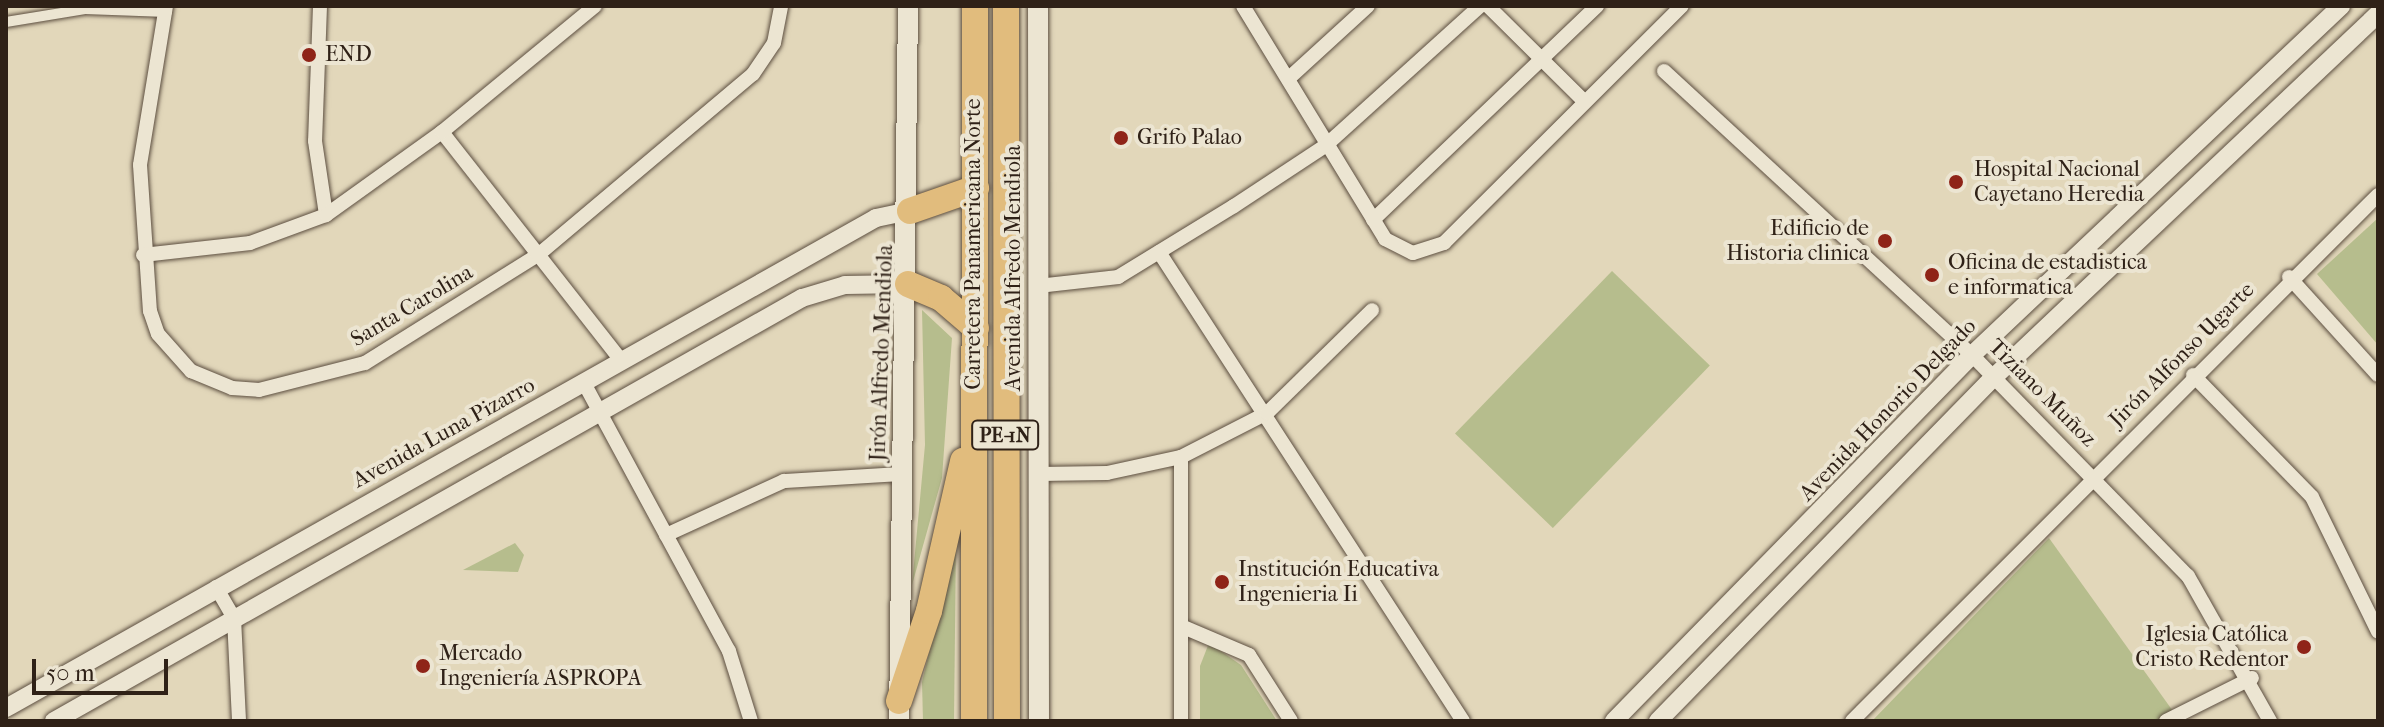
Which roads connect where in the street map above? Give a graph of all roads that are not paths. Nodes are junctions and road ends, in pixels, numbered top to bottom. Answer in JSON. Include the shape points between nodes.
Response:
{"nodes":[{"id":1,"x":320,"y":6,"type":"edge"},
{"id":2,"x":595,"y":6,"type":"edge"},
{"id":3,"x":781,"y":6,"type":"edge"},
{"id":4,"x":908,"y":6,"type":"edge"},
{"id":5,"x":975,"y":6,"type":"edge"},
{"id":6,"x":1006,"y":6,"type":"edge"},
{"id":7,"x":1038,"y":6,"type":"edge"},
{"id":8,"x":1243,"y":6,"type":"edge"},
{"id":9,"x":1368,"y":6,"type":"edge"},
{"id":10,"x":1480,"y":6,"type":"edge"},
{"id":11,"x":1488,"y":6,"type":"edge"},
{"id":12,"x":1597,"y":6,"type":"edge"},
{"id":13,"x":1682,"y":6,"type":"edge"},
{"id":14,"x":2341,"y":6,"type":"edge"},
{"id":15,"x":167,"y":9,"type":"edge"},
{"id":16,"x":2378,"y":14,"type":"edge"},
{"id":17,"x":6,"y":22,"type":"edge"},
{"id":18,"x":1539,"y":58,"type":"junction"},
{"id":19,"x":1664,"y":71,"type":"dead end"},
{"id":20,"x":1288,"y":79,"type":"junction"},
{"id":21,"x":1585,"y":102,"type":"junction"},
{"id":22,"x":442,"y":132,"type":"junction"},
{"id":23,"x":1325,"y":146,"type":"junction"},
{"id":24,"x":976,"y":188,"type":"junction"},
{"id":25,"x":2378,"y":195,"type":"edge"},
{"id":26,"x":910,"y":211,"type":"junction"},
{"id":27,"x":326,"y":215,"type":"junction"},
{"id":28,"x":1373,"y":220,"type":"junction"},
{"id":29,"x":1159,"y":252,"type":"junction"},
{"id":30,"x":143,"y":255,"type":"junction"},
{"id":31,"x":538,"y":255,"type":"junction"},
{"id":32,"x":2289,"y":277,"type":"junction"},
{"id":33,"x":908,"y":284,"type":"junction"},
{"id":34,"x":1038,"y":286,"type":"junction"},
{"id":35,"x":1372,"y":310,"type":"dead end"},
{"id":36,"x":976,"y":328,"type":"junction"},
{"id":37,"x":1972,"y":355,"type":"junction"},
{"id":38,"x":620,"y":359,"type":"junction"},
{"id":39,"x":2193,"y":375,"type":"junction"},
{"id":40,"x":2378,"y":375,"type":"edge"},
{"id":41,"x":1993,"y":378,"type":"junction"},
{"id":42,"x":584,"y":383,"type":"junction"},
{"id":43,"x":601,"y":412,"type":"junction"},
{"id":44,"x":1267,"y":413,"type":"junction"},
{"id":45,"x":973,"y":419,"type":"junction"},
{"id":46,"x":1181,"y":457,"type":"junction"},
{"id":47,"x":902,"y":474,"type":"junction"},
{"id":48,"x":1039,"y":474,"type":"junction"},
{"id":49,"x":2093,"y":476,"type":"junction"},
{"id":50,"x":666,"y":535,"type":"junction"},
{"id":51,"x":216,"y":587,"type":"junction"},
{"id":52,"x":234,"y":618,"type":"junction"},
{"id":53,"x":1181,"y":626,"type":"junction"},
{"id":54,"x":2378,"y":632,"type":"edge"},
{"id":55,"x":2252,"y":678,"type":"junction"},
{"id":56,"x":6,"y":708,"type":"edge"},
{"id":57,"x":899,"y":711,"type":"edge"},
{"id":58,"x":54,"y":721,"type":"edge"},
{"id":59,"x":239,"y":721,"type":"edge"},
{"id":60,"x":751,"y":721,"type":"edge"},
{"id":61,"x":974,"y":721,"type":"edge"},
{"id":62,"x":1007,"y":721,"type":"edge"},
{"id":63,"x":1039,"y":721,"type":"edge"},
{"id":64,"x":1181,"y":721,"type":"edge"},
{"id":65,"x":1291,"y":721,"type":"edge"},
{"id":66,"x":1463,"y":721,"type":"edge"},
{"id":67,"x":1614,"y":721,"type":"edge"},
{"id":68,"x":1658,"y":721,"type":"edge"},
{"id":69,"x":1852,"y":721,"type":"edge"},
{"id":70,"x":2166,"y":721,"type":"edge"},
{"id":71,"x":2270,"y":721,"type":"edge"}],
"edges":[{"from":1,"to":27,"type":"street","via":[[315,141]]},
{"from":2,"to":22,"type":"street"},
{"from":3,"to":31,"type":"street","name":"Santa Carolina","via":[[774,43],[753,74]]},
{"from":4,"to":26,"type":"main road","name":"Jirón Alfredo Mendiola"},
{"from":5,"to":24,"type":"highway","name":"Carretera Panamericana Norte","number":"PE-1N"},
{"from":6,"to":62,"type":"highway","name":"Carretera Panamericana Norte","number":"PE-1N"},
{"from":7,"to":34,"type":"main road","name":"Avenida Alfredo Mendiola"},
{"from":8,"to":20,"type":"street"},
{"from":9,"to":20,"type":"street"},
{"from":10,"to":23,"type":"street"},
{"from":11,"to":18,"type":"street"},
{"from":12,"to":18,"type":"street"},
{"from":13,"to":21,"type":"street"},
{"from":14,"to":37,"type":"street","name":"Avenida Honorio Delgado"},
{"from":15,"to":17,"type":"street","via":[[85,9]]},
{"from":15,"to":30,"type":"street","name":"Santa Carolina","via":[[143,126]]},
{"from":16,"to":41,"type":"street"},
{"from":18,"to":21,"type":"street"},
{"from":18,"to":28,"type":"street"},
{"from":19,"to":37,"type":"street","name":"Tiziano Muñoz"},
{"from":20,"to":23,"type":"street"},
{"from":21,"to":28,"type":"street","via":[[1444,243],[1413,253],[1385,239]]},
{"from":22,"to":27,"type":"street"},
{"from":22,"to":31,"type":"street"},
{"from":23,"to":28,"type":"street"},
{"from":23,"to":29,"type":"street"},
{"from":24,"to":26,"type":"highway"},
{"from":24,"to":36,"type":"highway","name":"Carretera Panamericana Norte","number":"PE-1N"},
{"from":25,"to":32,"type":"street","name":"Jirón Alfonso Ugarte"},
{"from":26,"to":33,"type":"main road","name":"Jirón Alfredo Mendiola"},
{"from":26,"to":38,"type":"street","name":"Avenida Luna Pizarro","via":[[876,218]]},
{"from":27,"to":30,"type":"street","via":[[250,243]]},
{"from":29,"to":34,"type":"street","via":[[1118,277]]},
{"from":29,"to":44,"type":"street"},
{"from":30,"to":31,"type":"street","name":"Santa Carolina","via":[[150,311],[174,356],[210,382],[259,390],[365,363]]},
{"from":31,"to":38,"type":"street"},
{"from":32,"to":39,"type":"street","name":"Jirón Alfonso Ugarte"},
{"from":32,"to":40,"type":"street"},
{"from":33,"to":36,"type":"highway","via":[[941,298]]},
{"from":33,"to":43,"type":"street","via":[[845,285],[802,298]]},
{"from":33,"to":47,"type":"main road","name":"Jirón Alfredo Mendiola"},
{"from":34,"to":48,"type":"main road","name":"Avenida Alfredo Mendiola"},
{"from":35,"to":44,"type":"street"},
{"from":36,"to":45,"type":"highway","name":"Carretera Panamericana Norte","number":"PE-1N"},
{"from":37,"to":41,"type":"street","name":"Tiziano Muñoz"},
{"from":37,"to":67,"type":"street","name":"Avenida Honorio Delgado"},
{"from":38,"to":42,"type":"street","name":"Avenida Luna Pizarro"},
{"from":39,"to":49,"type":"street","name":"Jirón Alfonso Ugarte"},
{"from":39,"to":54,"type":"street","via":[[2312,497]]},
{"from":41,"to":49,"type":"street","name":"Tiziano Muñoz"},
{"from":41,"to":68,"type":"street"},
{"from":42,"to":43,"type":"street"},
{"from":42,"to":51,"type":"street","name":"Avenida Luna Pizarro"},
{"from":43,"to":50,"type":"street"},
{"from":43,"to":52,"type":"street"},
{"from":44,"to":46,"type":"street"},
{"from":44,"to":66,"type":"street"},
{"from":45,"to":57,"type":"highway","via":[[929,611]]},
{"from":45,"to":61,"type":"highway","name":"Carretera Panamericana Norte","number":"PE-1N"},
{"from":46,"to":48,"type":"street","via":[[1107,473]]},
{"from":46,"to":53,"type":"street"},
{"from":47,"to":50,"type":"street","via":[[784,481]]},
{"from":47,"to":57,"type":"main road","name":"Jirón Alfredo Mendiola"},
{"from":48,"to":63,"type":"main road","name":"Avenida Alfredo Mendiola"},
{"from":49,"to":55,"type":"street","name":"Tiziano Muñoz","via":[[2188,576]]},
{"from":49,"to":69,"type":"street","name":"Jirón Alfonso Ugarte"},
{"from":50,"to":60,"type":"street","via":[[729,651]]},
{"from":51,"to":52,"type":"street"},
{"from":51,"to":56,"type":"street","name":"Avenida Luna Pizarro"},
{"from":52,"to":58,"type":"street"},
{"from":52,"to":59,"type":"street"},
{"from":53,"to":64,"type":"street"},
{"from":53,"to":65,"type":"street","via":[[1249,655]]},
{"from":55,"to":70,"type":"street"},
{"from":55,"to":71,"type":"street","name":"Tiziano Muñoz"}]}
